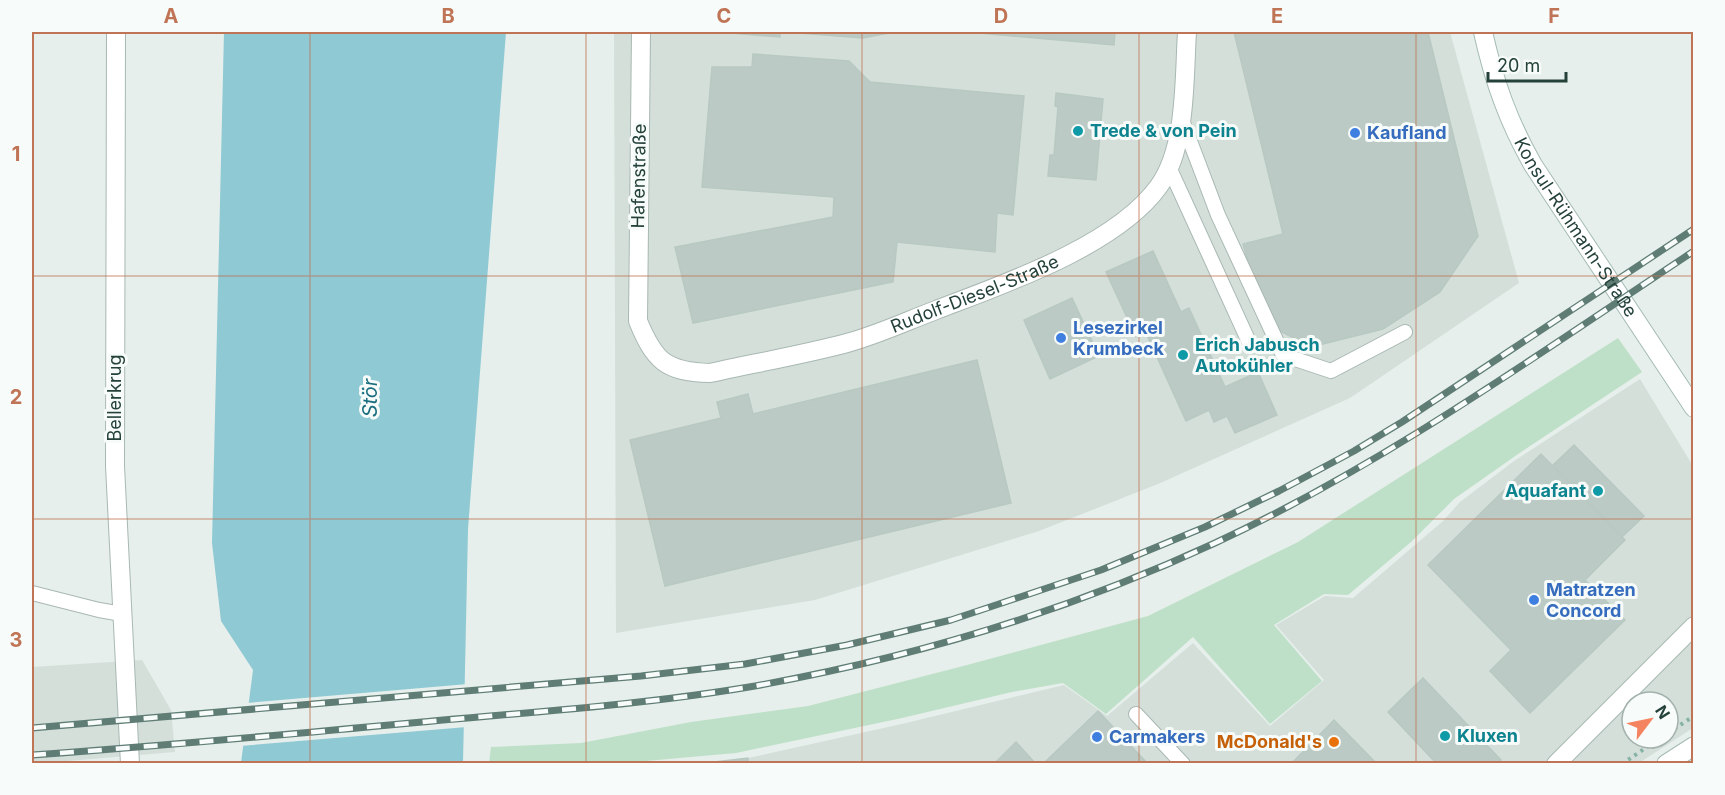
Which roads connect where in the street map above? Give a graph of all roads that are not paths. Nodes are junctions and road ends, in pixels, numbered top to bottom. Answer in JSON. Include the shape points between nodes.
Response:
{"nodes":[{"id":1,"x":116,"y":32,"type":"edge"},
{"id":2,"x":641,"y":32,"type":"edge"},
{"id":3,"x":1187,"y":32,"type":"edge"},
{"id":4,"x":1483,"y":32,"type":"edge"},
{"id":5,"x":1181,"y":118,"type":"junction"},
{"id":6,"x":1169,"y":167,"type":"junction"},
{"id":7,"x":638,"y":321,"type":"joint"},
{"id":8,"x":1405,"y":332,"type":"dead end"},
{"id":9,"x":1249,"y":342,"type":"dead end"},
{"id":10,"x":1694,"y":408,"type":"edge"},
{"id":11,"x":32,"y":593,"type":"edge"},
{"id":12,"x":122,"y":614,"type":"junction"},
{"id":13,"x":1694,"y":626,"type":"edge"},
{"id":14,"x":1136,"y":714,"type":"dead end"},
{"id":15,"x":1694,"y":746,"type":"edge"},
{"id":16,"x":130,"y":764,"type":"edge"},
{"id":17,"x":1184,"y":764,"type":"edge"},
{"id":18,"x":1556,"y":764,"type":"edge"},
{"id":19,"x":1666,"y":764,"type":"edge"}],
"edges":[{"from":1,"to":12,"type":"street","name":"Bellerkrug","via":[[115,466]]},
{"from":2,"to":7,"type":"street","name":"Hafenstraße"},
{"from":3,"to":5,"type":"street","name":"Rudolf-Diesel-Straße"},
{"from":4,"to":10,"type":"street","name":"Konsul-Rühmann-Straße","via":[[1506,111],[1533,165]]},
{"from":5,"to":6,"type":"street","name":"Rudolf-Diesel-Straße"},
{"from":5,"to":8,"type":"lane","via":[[1218,215],[1283,356],[1331,371]]},
{"from":6,"to":7,"type":"street","name":"Rudolf-Diesel-Straße","via":[[1159,185],[1130,216],[1064,257],[850,342],[710,373],[690,373],[658,358]]},
{"from":6,"to":9,"type":"lane"},
{"from":11,"to":12,"type":"lane"},
{"from":12,"to":16,"type":"street","name":"Bellerkrug"},
{"from":13,"to":18,"type":"street"},
{"from":14,"to":17,"type":"lane"},
{"from":15,"to":19,"type":"street"}]}
